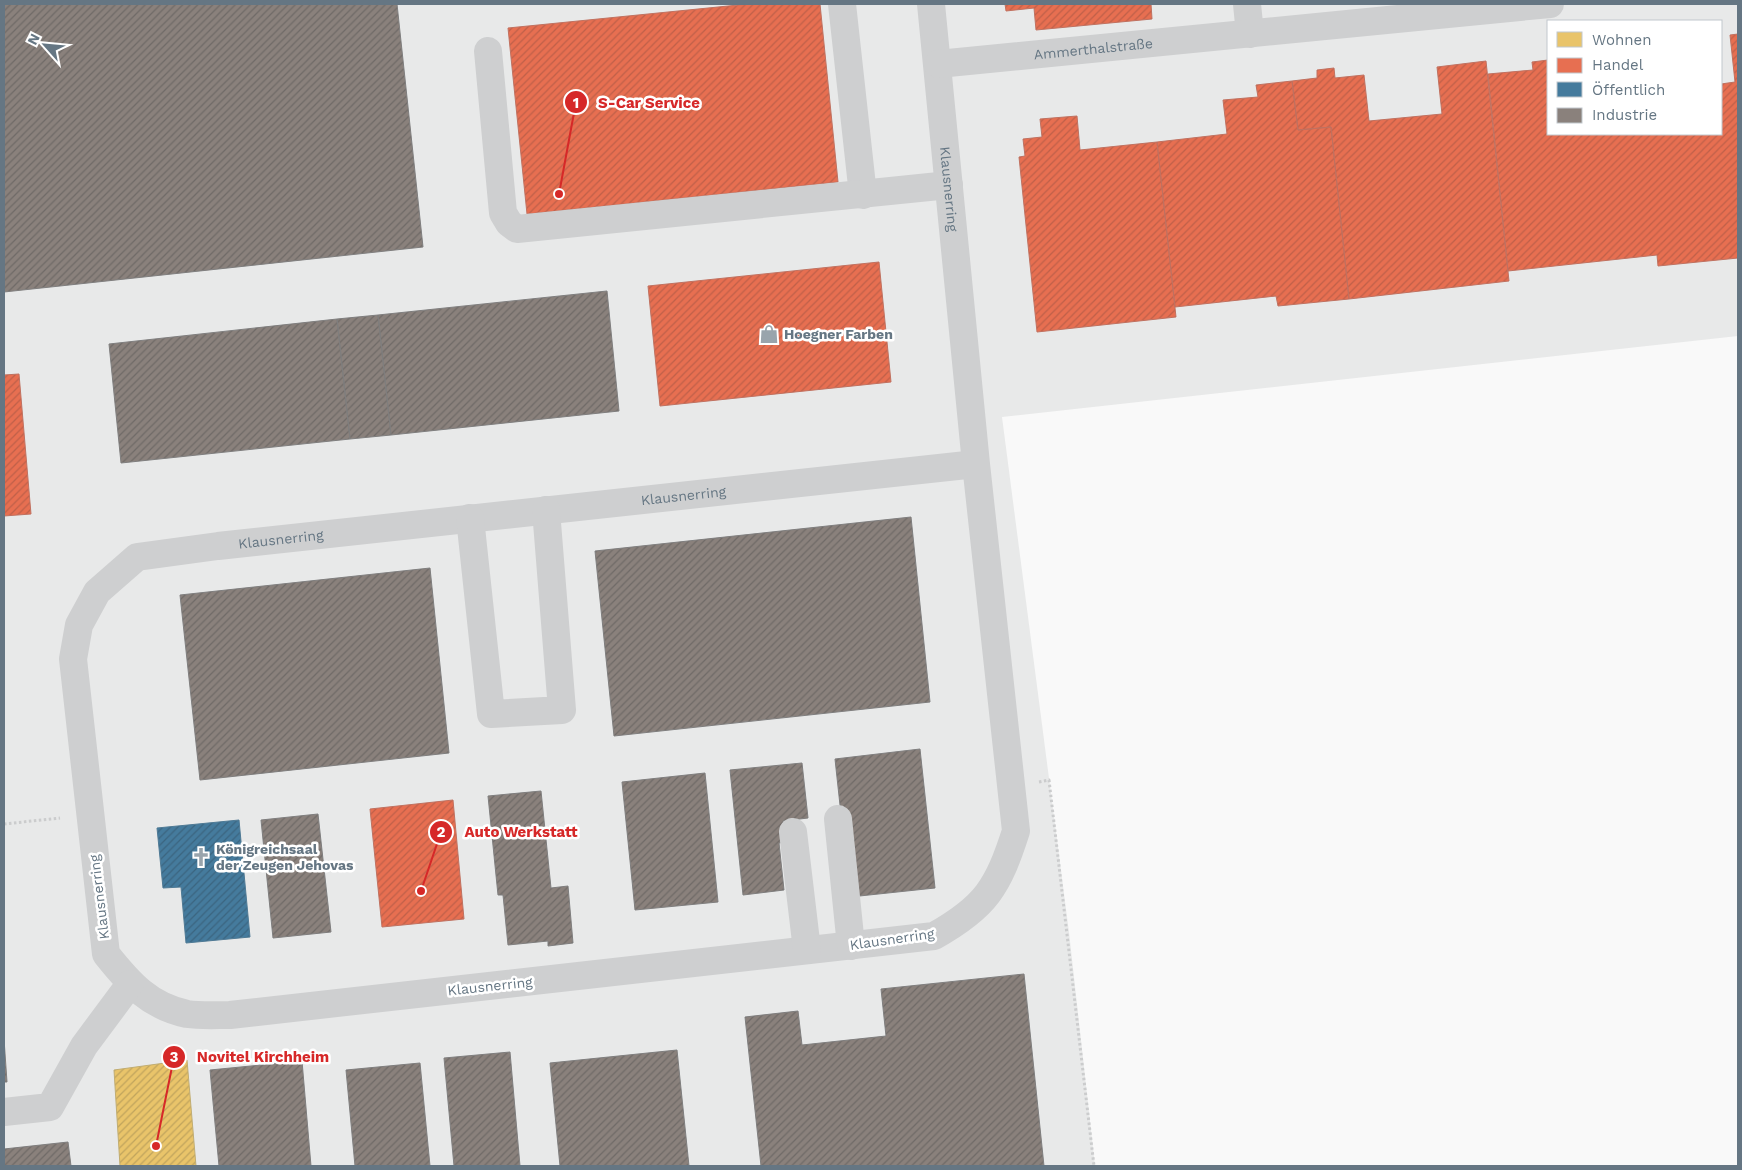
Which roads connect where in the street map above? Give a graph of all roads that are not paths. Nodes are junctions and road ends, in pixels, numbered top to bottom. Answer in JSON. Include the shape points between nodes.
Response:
{"nodes":[{"id":1,"x":842,"y":4,"type":"edge"},
{"id":2,"x":932,"y":4,"type":"edge"},
{"id":3,"x":1247,"y":4,"type":"edge"},
{"id":4,"x":1550,"y":4,"type":"edge"},
{"id":5,"x":1250,"y":34,"type":"junction"},
{"id":6,"x":488,"y":51,"type":"dead end"},
{"id":7,"x":938,"y":64,"type":"junction"},
{"id":8,"x":949,"y":186,"type":"junction"},
{"id":9,"x":863,"y":194,"type":"junction"},
{"id":10,"x":976,"y":464,"type":"junction"},
{"id":11,"x":546,"y":510,"type":"junction"},
{"id":12,"x":470,"y":518,"type":"junction"},
{"id":13,"x":838,"y":819,"type":"dead end"},
{"id":14,"x":793,"y":832,"type":"dead end"},
{"id":15,"x":851,"y":946,"type":"junction"},
{"id":16,"x":807,"y":950,"type":"junction"},
{"id":17,"x":130,"y":984,"type":"junction"},
{"id":18,"x":4,"y":1112,"type":"edge"}],
"edges":[{"from":1,"to":9,"type":"street"},
{"from":2,"to":7,"type":"street","name":"Klausnerring"},
{"from":3,"to":5,"type":"street"},
{"from":4,"to":5,"type":"street","name":"Ammerthalstraße"},
{"from":5,"to":7,"type":"street","name":"Ammerthalstraße"},
{"from":6,"to":9,"type":"street","via":[[503,213],[517,229]]},
{"from":7,"to":8,"type":"street","name":"Klausnerring"},
{"from":8,"to":9,"type":"street"},
{"from":8,"to":10,"type":"street","name":"Klausnerring"},
{"from":10,"to":11,"type":"street","name":"Klausnerring"},
{"from":10,"to":15,"type":"street","name":"Klausnerring","via":[[1016,831],[1003,870],[982,901],[960,921],[934,936]]},
{"from":11,"to":12,"type":"street","name":"Klausnerring"},
{"from":11,"to":12,"type":"street","via":[[562,710],[491,714]]},
{"from":12,"to":17,"type":"street","name":"Klausnerring","via":[[137,557],[97,592],[79,626],[72,660],[106,954]]},
{"from":13,"to":15,"type":"street"},
{"from":14,"to":16,"type":"street"},
{"from":15,"to":16,"type":"street","name":"Klausnerring"},
{"from":16,"to":17,"type":"street","name":"Klausnerring","via":[[230,1015],[187,1014],[155,1002]]},
{"from":17,"to":18,"type":"street","via":[[84,1046],[50,1107]]}]}
